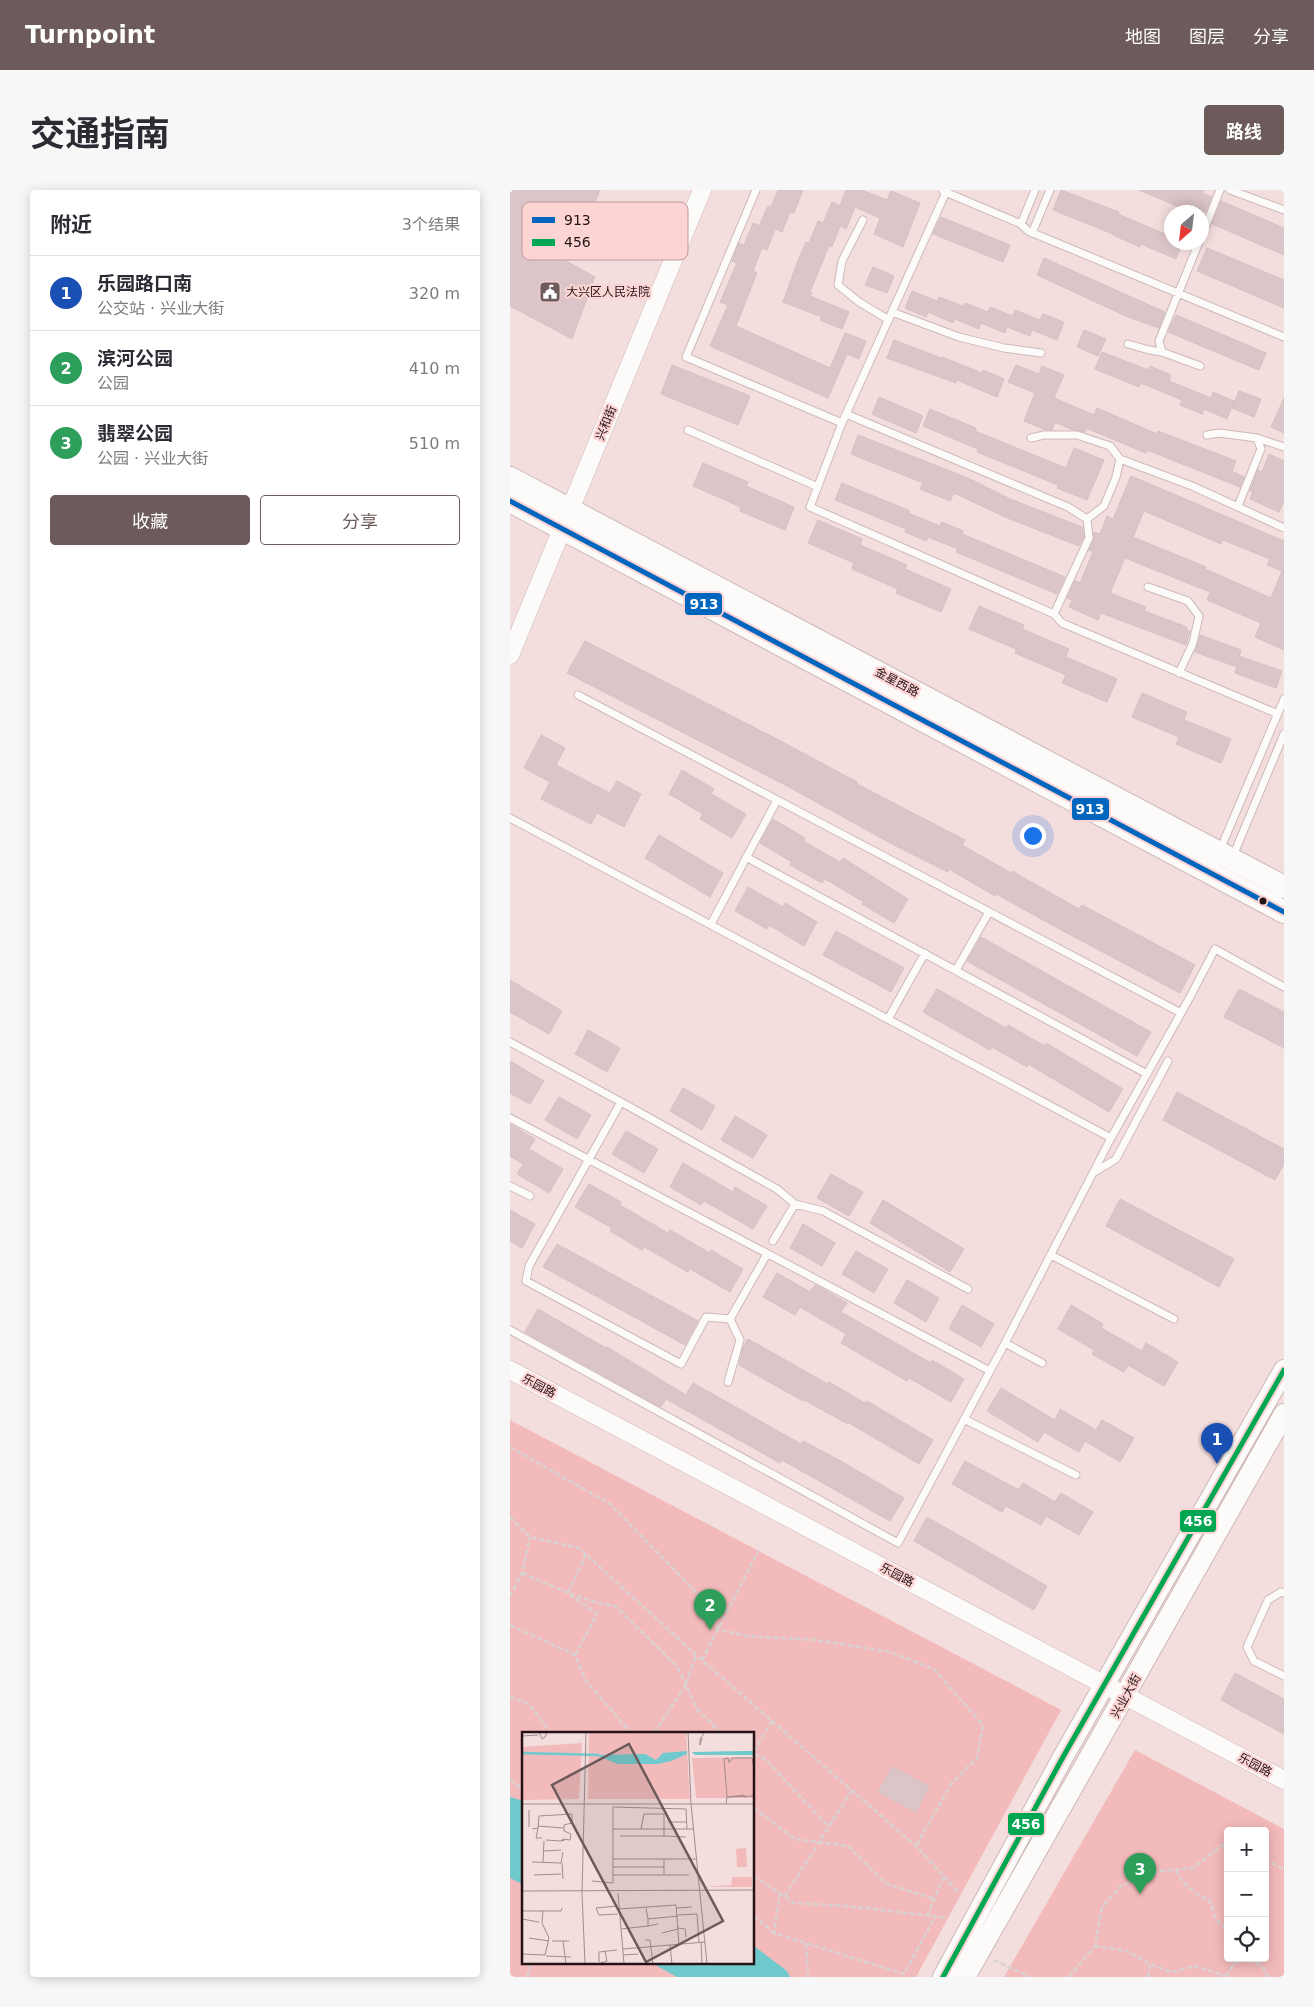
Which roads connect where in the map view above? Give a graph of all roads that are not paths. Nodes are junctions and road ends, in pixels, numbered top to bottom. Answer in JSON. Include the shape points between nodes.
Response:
{"nodes":[{"id":1,"x":702,"y":190,"type":"edge"},
{"id":2,"x":756,"y":190,"type":"edge"},
{"id":3,"x":1036,"y":190,"type":"edge"},
{"id":4,"x":1050,"y":190,"type":"edge"},
{"id":5,"x":1220,"y":190,"type":"edge"},
{"id":6,"x":1230,"y":190,"type":"edge"},
{"id":7,"x":944,"y":191,"type":"edge"},
{"id":8,"x":1284,"y":210,"type":"edge"},
{"id":9,"x":1209,"y":218,"type":"edge"},
{"id":10,"x":863,"y":220,"type":"dead end"},
{"id":11,"x":688,"y":224,"type":"edge"},
{"id":12,"x":1021,"y":224,"type":"junction"},
{"id":13,"x":1032,"y":233,"type":"junction"},
{"id":14,"x":1196,"y":250,"type":"edge"},
{"id":15,"x":673,"y":260,"type":"edge"},
{"id":16,"x":1178,"y":294,"type":"junction"},
{"id":17,"x":890,"y":316,"type":"junction"},
{"id":18,"x":1284,"y":337,"type":"edge"},
{"id":19,"x":1128,"y":344,"type":"dead end"},
{"id":20,"x":1041,"y":352,"type":"dead end"},
{"id":21,"x":1162,"y":352,"type":"junction"},
{"id":22,"x":1200,"y":366,"type":"dead end"},
{"id":23,"x":846,"y":414,"type":"junction"},
{"id":24,"x":842,"y":423,"type":"junction"},
{"id":25,"x":688,"y":430,"type":"dead end"},
{"id":26,"x":1207,"y":435,"type":"dead end"},
{"id":27,"x":1031,"y":438,"type":"dead end"},
{"id":28,"x":1258,"y":438,"type":"junction"},
{"id":29,"x":1284,"y":447,"type":"edge"},
{"id":30,"x":1120,"y":459,"type":"junction"},
{"id":31,"x":510,"y":478,"type":"edge"},
{"id":32,"x":818,"y":487,"type":"junction"},
{"id":33,"x":510,"y":501,"type":"edge"},
{"id":34,"x":1238,"y":506,"type":"junction"},
{"id":35,"x":566,"y":519,"type":"junction"},
{"id":36,"x":1088,"y":519,"type":"junction"},
{"id":37,"x":1284,"y":528,"type":"edge"},
{"id":38,"x":1148,"y":587,"type":"dead end"},
{"id":39,"x":1054,"y":614,"type":"junction"},
{"id":40,"x":510,"y":655,"type":"edge"},
{"id":41,"x":1179,"y":673,"type":"junction"},
{"id":42,"x":578,"y":695,"type":"dead end"},
{"id":43,"x":1284,"y":699,"type":"edge"},
{"id":44,"x":1278,"y":714,"type":"junction"},
{"id":45,"x":1284,"y":734,"type":"edge"},
{"id":46,"x":1281,"y":752,"type":"edge"},
{"id":47,"x":777,"y":800,"type":"junction"},
{"id":48,"x":510,"y":818,"type":"edge"},
{"id":49,"x":1225,"y":856,"type":"junction"},
{"id":50,"x":746,"y":857,"type":"junction"},
{"id":51,"x":1284,"y":887,"type":"edge"},
{"id":52,"x":989,"y":912,"type":"junction"},
{"id":53,"x":1284,"y":912,"type":"edge"},
{"id":54,"x":711,"y":924,"type":"junction"},
{"id":55,"x":925,"y":953,"type":"junction"},
{"id":56,"x":956,"y":970,"type":"junction"},
{"id":57,"x":1284,"y":987,"type":"edge"},
{"id":58,"x":1181,"y":1013,"type":"junction"},
{"id":59,"x":888,"y":1019,"type":"junction"},
{"id":60,"x":510,"y":1042,"type":"edge"},
{"id":61,"x":1168,"y":1061,"type":"dead end"},
{"id":62,"x":1147,"y":1074,"type":"junction"},
{"id":63,"x":620,"y":1102,"type":"junction"},
{"id":64,"x":510,"y":1118,"type":"edge"},
{"id":65,"x":1111,"y":1138,"type":"junction"},
{"id":66,"x":589,"y":1160,"type":"junction"},
{"id":67,"x":1093,"y":1174,"type":"junction"},
{"id":68,"x":510,"y":1186,"type":"edge"},
{"id":69,"x":530,"y":1196,"type":"dead end"},
{"id":70,"x":795,"y":1204,"type":"junction"},
{"id":71,"x":773,"y":1241,"type":"dead end"},
{"id":72,"x":767,"y":1254,"type":"junction"},
{"id":73,"x":1051,"y":1255,"type":"junction"},
{"id":74,"x":968,"y":1288,"type":"dead end"},
{"id":75,"x":730,"y":1319,"type":"junction"},
{"id":76,"x":1174,"y":1319,"type":"dead end"},
{"id":77,"x":510,"y":1330,"type":"edge"},
{"id":78,"x":1005,"y":1343,"type":"junction"},
{"id":79,"x":1042,"y":1363,"type":"dead end"},
{"id":80,"x":510,"y":1370,"type":"edge"},
{"id":81,"x":1284,"y":1370,"type":"edge"},
{"id":82,"x":990,"y":1372,"type":"junction"},
{"id":83,"x":728,"y":1382,"type":"dead end"},
{"id":84,"x":1284,"y":1414,"type":"edge"},
{"id":85,"x":964,"y":1419,"type":"junction"},
{"id":86,"x":1076,"y":1475,"type":"dead end"},
{"id":87,"x":1284,"y":1593,"type":"edge"},
{"id":88,"x":1284,"y":1676,"type":"edge"},
{"id":89,"x":1104,"y":1685,"type":"junction"},
{"id":90,"x":1126,"y":1696,"type":"junction"},
{"id":91,"x":1284,"y":1780,"type":"edge"},
{"id":92,"x":943,"y":1977,"type":"edge"},
{"id":93,"x":965,"y":1977,"type":"edge"}],
"edges":[{"from":1,"to":11,"type":"street","name":"兴和街"},
{"from":2,"to":24,"type":"lane","via":[[686,356]]},
{"from":3,"to":12,"type":"lane"},
{"from":4,"to":13,"type":"lane"},
{"from":5,"to":9,"type":"lane"},
{"from":6,"to":8,"type":"lane"},
{"from":7,"to":12,"type":"lane"},
{"from":7,"to":17,"type":"lane"},
{"from":10,"to":17,"type":"lane","via":[[842,261],[838,285],[859,302]]},
{"from":12,"to":13,"type":"lane"},
{"from":13,"to":16,"type":"lane"},
{"from":14,"to":16,"type":"lane"},
{"from":15,"to":35,"type":"street","name":"兴和街"},
{"from":16,"to":18,"type":"lane"},
{"from":16,"to":21,"type":"lane","via":[[1159,341]]},
{"from":17,"to":20,"type":"lane","via":[[1004,348]]},
{"from":17,"to":23,"type":"lane"},
{"from":19,"to":21,"type":"lane"},
{"from":21,"to":22,"type":"lane"},
{"from":23,"to":24,"type":"lane"},
{"from":23,"to":36,"type":"lane","via":[[1068,507]]},
{"from":24,"to":32,"type":"lane"},
{"from":25,"to":32,"type":"lane"},
{"from":26,"to":28,"type":"lane","via":[[1219,433]]},
{"from":27,"to":30,"type":"lane","via":[[1077,434],[1110,446]]},
{"from":28,"to":29,"type":"lane"},
{"from":28,"to":34,"type":"lane","via":[[1261,448]]},
{"from":30,"to":34,"type":"lane"},
{"from":30,"to":36,"type":"lane","via":[[1104,506]]},
{"from":31,"to":35,"type":"main road","name":"金星西路"},
{"from":32,"to":39,"type":"lane","via":[[810,507]]},
{"from":33,"to":35,"type":"main road","name":"金星西路"},
{"from":34,"to":37,"type":"lane"},
{"from":35,"to":40,"type":"street","name":"兴和街"},
{"from":35,"to":49,"type":"main road","name":"金星西路"},
{"from":35,"to":53,"type":"main road","name":"金星西路"},
{"from":36,"to":39,"type":"lane","via":[[1089,538]]},
{"from":38,"to":41,"type":"lane","via":[[1188,601],[1199,616]]},
{"from":39,"to":41,"type":"lane","via":[[1062,623]]},
{"from":41,"to":44,"type":"lane"},
{"from":42,"to":47,"type":"lane"},
{"from":43,"to":44,"type":"lane"},
{"from":44,"to":49,"type":"lane"},
{"from":45,"to":46,"type":"lane"},
{"from":46,"to":49,"type":"lane"},
{"from":47,"to":50,"type":"lane"},
{"from":47,"to":52,"type":"lane"},
{"from":48,"to":54,"type":"lane"},
{"from":49,"to":51,"type":"main road","name":"金星西路"},
{"from":50,"to":54,"type":"lane"},
{"from":50,"to":55,"type":"lane"},
{"from":52,"to":56,"type":"lane"},
{"from":52,"to":58,"type":"lane"},
{"from":54,"to":59,"type":"lane"},
{"from":55,"to":56,"type":"lane"},
{"from":55,"to":59,"type":"lane"},
{"from":56,"to":62,"type":"lane"},
{"from":57,"to":58,"type":"lane","via":[[1215,949]]},
{"from":58,"to":62,"type":"lane"},
{"from":59,"to":65,"type":"lane"},
{"from":60,"to":63,"type":"lane"},
{"from":61,"to":67,"type":"lane","via":[[1116,1159]]},
{"from":62,"to":65,"type":"lane"},
{"from":63,"to":66,"type":"lane"},
{"from":63,"to":70,"type":"lane","via":[[777,1189]]},
{"from":64,"to":66,"type":"lane"},
{"from":65,"to":67,"type":"lane"},
{"from":66,"to":72,"type":"lane"},
{"from":66,"to":75,"type":"lane","via":[[529,1266],[526,1281],[682,1364],[706,1317]]},
{"from":67,"to":73,"type":"lane"},
{"from":68,"to":69,"type":"lane"},
{"from":70,"to":71,"type":"lane"},
{"from":70,"to":74,"type":"lane","via":[[823,1211]]},
{"from":72,"to":75,"type":"lane"},
{"from":72,"to":82,"type":"lane"},
{"from":73,"to":76,"type":"lane"},
{"from":73,"to":78,"type":"lane"},
{"from":75,"to":83,"type":"lane","via":[[740,1340]]},
{"from":77,"to":85,"type":"lane","via":[[898,1543]]},
{"from":78,"to":79,"type":"lane"},
{"from":78,"to":82,"type":"lane"},
{"from":80,"to":89,"type":"street","name":"乐园路"},
{"from":81,"to":89,"type":"main road","name":"兴业大街"},
{"from":82,"to":85,"type":"lane"},
{"from":84,"to":90,"type":"main road","name":"兴业大街"},
{"from":85,"to":86,"type":"lane"},
{"from":87,"to":88,"type":"lane","via":[[1268,1600],[1247,1647],[1254,1661]]},
{"from":89,"to":90,"type":"street","name":"乐园路"},
{"from":89,"to":92,"type":"main road","name":"兴业大街"},
{"from":90,"to":91,"type":"street","name":"乐园路"},
{"from":90,"to":93,"type":"main road","name":"兴业大街"}]}
